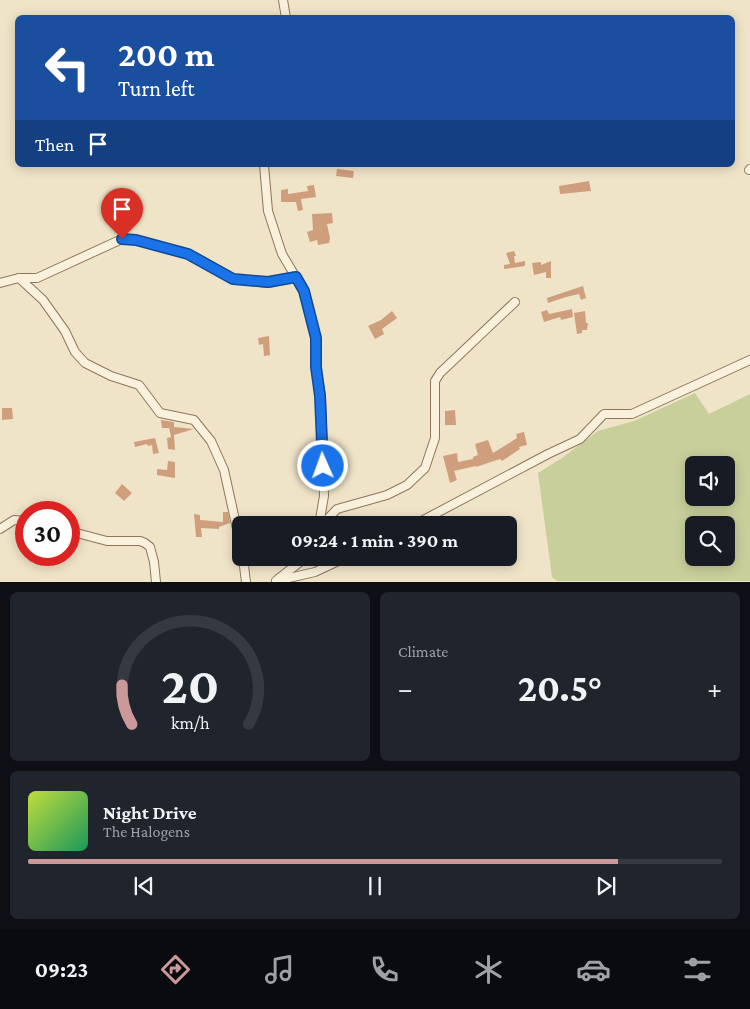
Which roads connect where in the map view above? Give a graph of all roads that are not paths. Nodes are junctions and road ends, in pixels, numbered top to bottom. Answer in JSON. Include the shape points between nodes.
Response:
{"nodes":[{"id":1,"x":283,"y":0,"type":"edge"},
{"id":2,"x":286,"y":15,"type":"edge"},
{"id":3,"x":264,"y":167,"type":"edge"},
{"id":4,"x":296,"y":277,"type":"junction"},
{"id":5,"x":19,"y":278,"type":"junction"},
{"id":6,"x":0,"y":283,"type":"edge"},
{"id":7,"x":515,"y":302,"type":"dead end"},
{"id":8,"x":750,"y":360,"type":"edge"},
{"id":9,"x":323,"y":502,"type":"junction"},
{"id":10,"x":337,"y":509,"type":"junction"},
{"id":11,"x":234,"y":516,"type":"edge"},
{"id":12,"x":322,"y":516,"type":"edge"},
{"id":13,"x":330,"y":516,"type":"edge"},
{"id":14,"x":431,"y":516,"type":"edge"},
{"id":15,"x":15,"y":520,"type":"edge"},
{"id":16,"x":0,"y":529,"type":"edge"},
{"id":17,"x":80,"y":534,"type":"edge"},
{"id":18,"x":244,"y":566,"type":"edge"},
{"id":19,"x":295,"y":566,"type":"edge"},
{"id":20,"x":328,"y":566,"type":"edge"},
{"id":21,"x":275,"y":581,"type":"edge"},
{"id":22,"x":156,"y":582,"type":"edge"},
{"id":23,"x":246,"y":582,"type":"edge"}],
"edges":[{"from":1,"to":2,"type":"street"},
{"from":3,"to":4,"type":"street","via":[[268,211],[282,254]]},
{"from":4,"to":5,"type":"street","via":[[268,282],[233,279],[188,254],[122,239],[37,278]]},
{"from":4,"to":9,"type":"street","via":[[304,291],[316,338]]},
{"from":5,"to":6,"type":"street"},
{"from":5,"to":11,"type":"street","via":[[43,300],[85,363],[139,385],[160,413],[194,420],[211,442],[224,470]]},
{"from":7,"to":10,"type":"street","via":[[435,381],[435,438],[425,468],[407,485],[387,496]]},
{"from":8,"to":14,"type":"street","via":[[632,414],[604,414],[580,440]]},
{"from":9,"to":10,"type":"street"},
{"from":9,"to":12,"type":"street"},
{"from":10,"to":13,"type":"street"},
{"from":15,"to":16,"type":"street"},
{"from":17,"to":22,"type":"street","via":[[107,541],[145,543],[150,547]]},
{"from":18,"to":23,"type":"street"},
{"from":19,"to":21,"type":"street"},
{"from":20,"to":21,"type":"street"}]}
